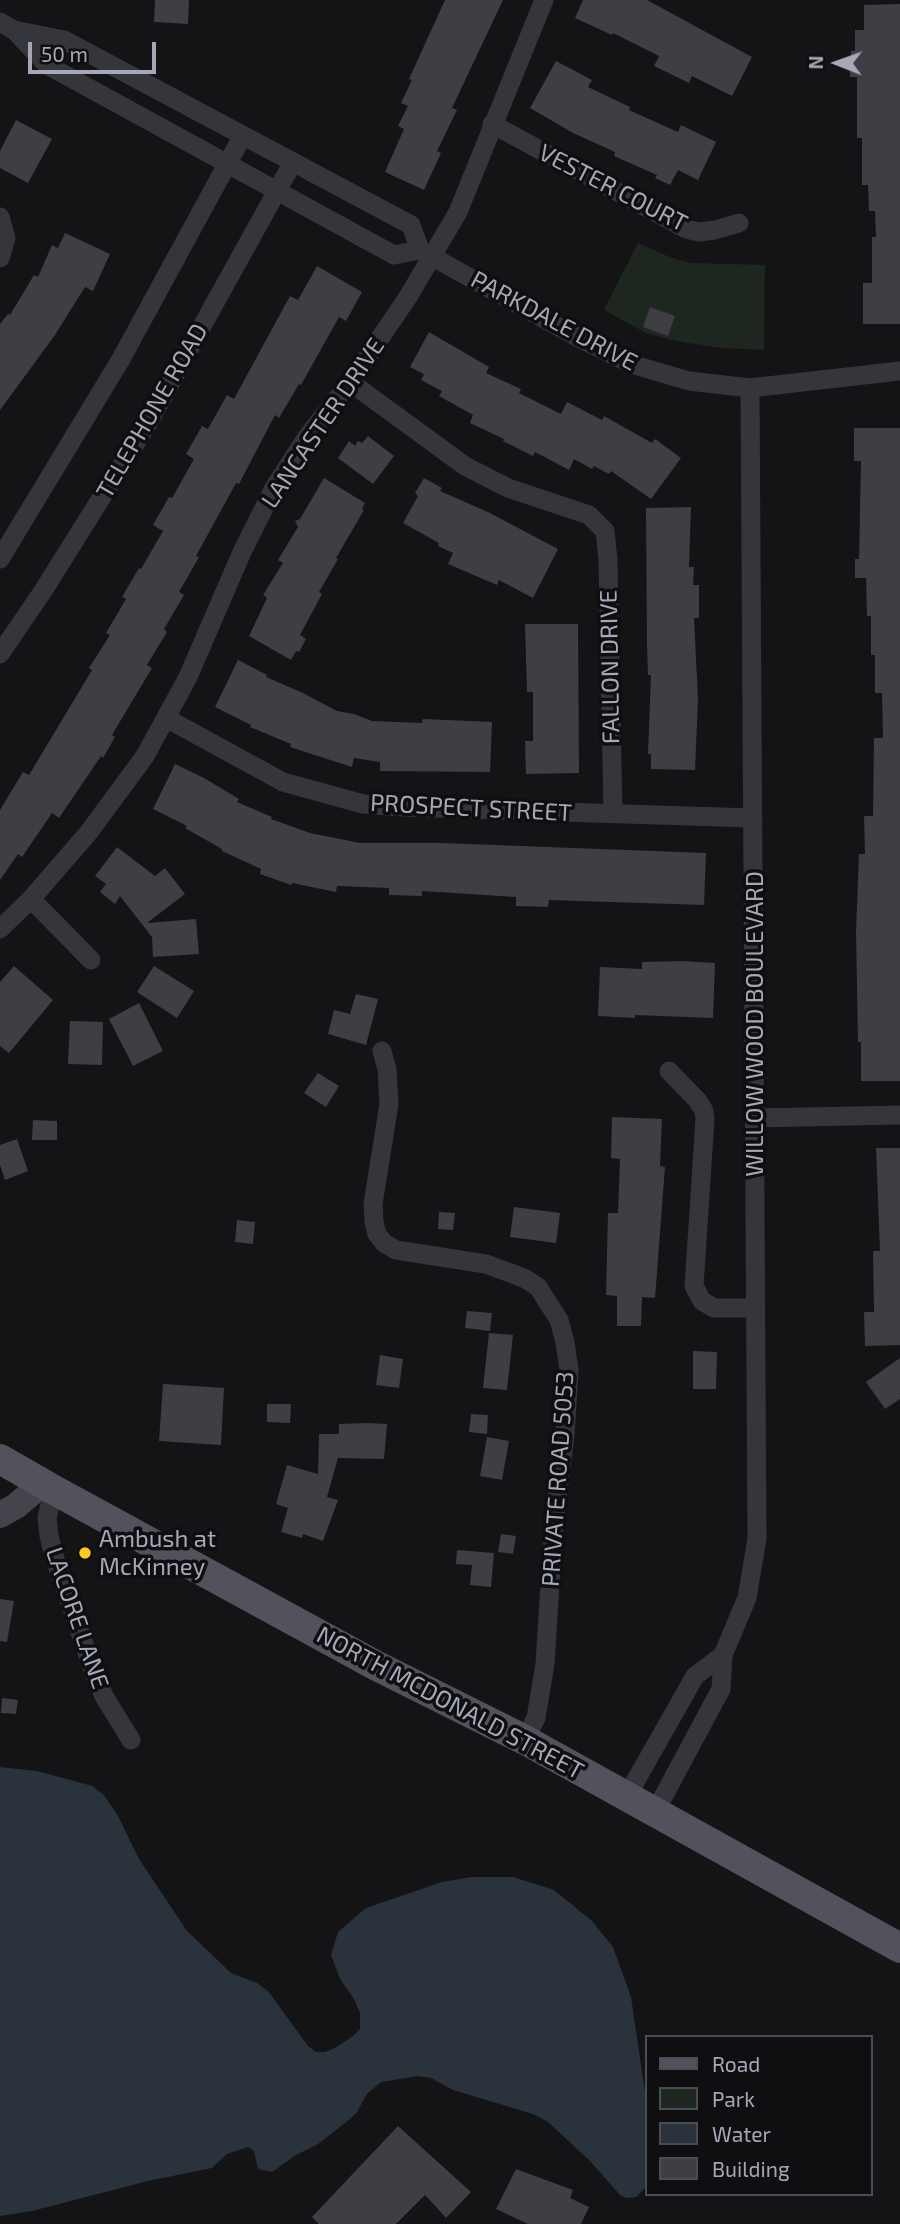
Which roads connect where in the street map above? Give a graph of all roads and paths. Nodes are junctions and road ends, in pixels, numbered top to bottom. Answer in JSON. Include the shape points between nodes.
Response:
{"nodes":[{"id":1,"x":544,"y":0,"type":"edge"},
{"id":2,"x":7,"y":26,"type":"edge"},
{"id":3,"x":492,"y":124,"type":"junction"},
{"id":4,"x":243,"y":135,"type":"junction"},
{"id":5,"x":293,"y":162,"type":"junction"},
{"id":6,"x":228,"y":165,"type":"junction"},
{"id":7,"x":277,"y":191,"type":"junction"},
{"id":8,"x":0,"y":217,"type":"edge"},
{"id":9,"x":739,"y":223,"type":"dead end"},
{"id":10,"x":425,"y":253,"type":"junction"},
{"id":11,"x":0,"y":258,"type":"edge"},
{"id":12,"x":900,"y":371,"type":"edge"},
{"id":13,"x":350,"y":382,"type":"junction"},
{"id":14,"x":750,"y":388,"type":"junction"},
{"id":15,"x":0,"y":559,"type":"edge"},
{"id":16,"x":0,"y":654,"type":"edge"},
{"id":17,"x":166,"y":718,"type":"junction"},
{"id":18,"x":613,"y":814,"type":"junction"},
{"id":19,"x":753,"y":818,"type":"junction"},
{"id":20,"x":31,"y":899,"type":"junction"},
{"id":21,"x":0,"y":929,"type":"edge"},
{"id":22,"x":91,"y":960,"type":"dead end"},
{"id":23,"x":382,"y":1051,"type":"dead end"},
{"id":24,"x":669,"y":1071,"type":"dead end"},
{"id":25,"x":900,"y":1115,"type":"edge"},
{"id":26,"x":755,"y":1118,"type":"junction"},
{"id":27,"x":756,"y":1308,"type":"junction"},
{"id":28,"x":0,"y":1459,"type":"edge"},
{"id":29,"x":48,"y":1487,"type":"junction"},
{"id":30,"x":0,"y":1515,"type":"edge"},
{"id":31,"x":723,"y":1654,"type":"junction"},
{"id":32,"x":131,"y":1740,"type":"dead end"},
{"id":33,"x":526,"y":1740,"type":"junction"},
{"id":34,"x":627,"y":1796,"type":"junction"},
{"id":35,"x":655,"y":1812,"type":"junction"},
{"id":36,"x":900,"y":1948,"type":"edge"}],
"edges":[{"from":1,"to":3,"type":"street","name":"LANCASTER DRIVE"},
{"from":2,"to":4,"type":"street","via":[[64,40]]},
{"from":2,"to":6,"type":"street","via":[[47,65]]},
{"from":3,"to":9,"type":"street","name":"VESTER COURT","via":[[686,229],[699,232]]},
{"from":3,"to":10,"type":"street","name":"LANCASTER DRIVE","via":[[458,212]]},
{"from":4,"to":5,"type":"street"},
{"from":4,"to":6,"type":"street"},
{"from":5,"to":7,"type":"street","name":"TELEPHONE ROAD"},
{"from":5,"to":10,"type":"street","via":[[411,225]]},
{"from":6,"to":7,"type":"street"},
{"from":6,"to":15,"type":"street","via":[[121,359]]},
{"from":7,"to":10,"type":"street","via":[[394,255]]},
{"from":7,"to":16,"type":"street","name":"TELEPHONE ROAD","via":[[150,420]]},
{"from":8,"to":11,"type":"street","via":[[6,238]]},
{"from":10,"to":13,"type":"street","name":"LANCASTER DRIVE","via":[[408,297]]},
{"from":10,"to":14,"type":"street","name":"PARKDALE DRIVE","via":[[631,364],[689,381]]},
{"from":12,"to":14,"type":"street","name":"PARKDALE DRIVE"},
{"from":13,"to":17,"type":"street","name":"LANCASTER DRIVE","via":[[274,488]]},
{"from":13,"to":18,"type":"street","name":"FALLON DRIVE","via":[[476,472],[589,515],[606,531]]},
{"from":14,"to":19,"type":"street","name":"WILLOW WOOD BOULEVARD"},
{"from":17,"to":18,"type":"street","name":"PROSPECT STREET","via":[[283,782],[363,804]]},
{"from":17,"to":20,"type":"street","name":"LANCASTER DRIVE","via":[[103,815]]},
{"from":18,"to":19,"type":"street","name":"PROSPECT STREET"},
{"from":19,"to":26,"type":"street","name":"WILLOW WOOD BOULEVARD"},
{"from":20,"to":21,"type":"street","name":"LANCASTER DRIVE"},
{"from":20,"to":22,"type":"street"},
{"from":23,"to":33,"type":"street","name":"PRIVATE ROAD 5053","via":[[389,1104],[373,1203],[377,1234],[396,1250],[486,1264],[524,1278],[538,1287],[559,1320],[565,1342],[569,1370],[565,1435],[545,1664],[536,1718]]},
{"from":24,"to":27,"type":"street","via":[[698,1101],[705,1119],[694,1286],[702,1301],[715,1308]]},
{"from":25,"to":26,"type":"street"},
{"from":26,"to":27,"type":"street","name":"WILLOW WOOD BOULEVARD"},
{"from":27,"to":31,"type":"street","name":"WILLOW WOOD BOULEVARD","via":[[757,1539],[747,1598]]},
{"from":28,"to":29,"type":"main road","name":"NORTH MCDONALD STREET"},
{"from":29,"to":30,"type":"street"},
{"from":29,"to":32,"type":"street","name":"LACORE LANE","via":[[47,1517],[55,1559],[94,1673]]},
{"from":29,"to":33,"type":"main road","name":"NORTH MCDONALD STREET","via":[[375,1665]]},
{"from":31,"to":34,"type":"street","name":"WILLOW WOOD BOULEVARD","via":[[695,1676]]},
{"from":31,"to":35,"type":"street","name":"WILLOW WOOD BOULEVARD","via":[[721,1689]]},
{"from":33,"to":34,"type":"main road","name":"NORTH MCDONALD STREET"},
{"from":34,"to":35,"type":"main road","name":"NORTH MCDONALD STREET"},
{"from":35,"to":36,"type":"main road","name":"NORTH MCDONALD STREET"}]}
